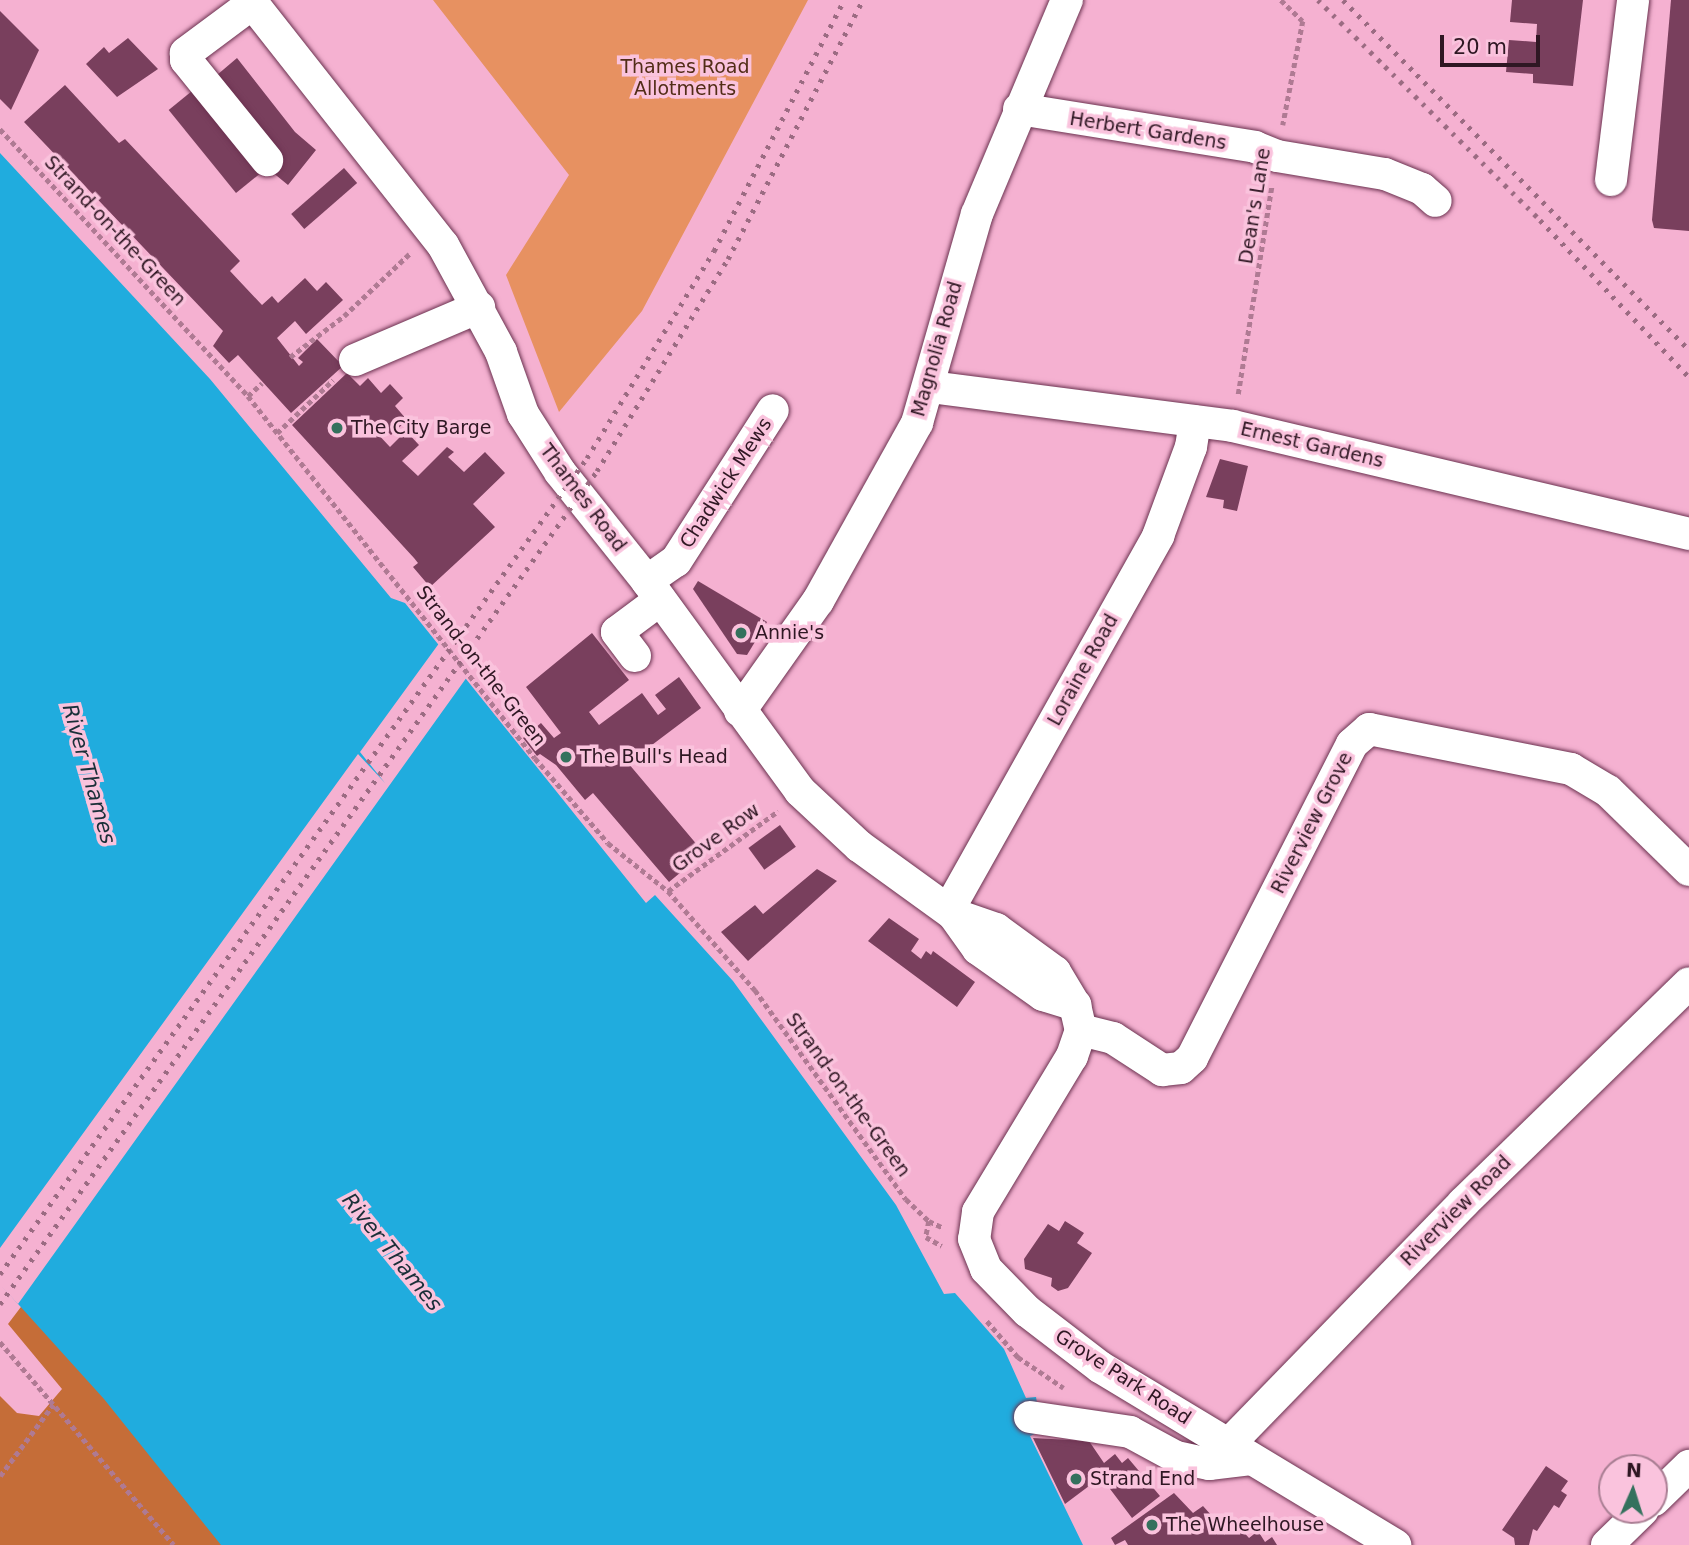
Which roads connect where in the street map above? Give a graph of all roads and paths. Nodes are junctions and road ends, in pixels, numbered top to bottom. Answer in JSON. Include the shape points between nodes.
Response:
{"nodes":[{"id":1,"x":1067,"y":0,"type":"edge"},
{"id":2,"x":1281,"y":0,"type":"edge"},
{"id":3,"x":1633,"y":0,"type":"edge"},
{"id":4,"x":251,"y":2,"type":"edge"},
{"id":5,"x":1019,"y":109,"type":"junction"},
{"id":6,"x":0,"y":129,"type":"edge"},
{"id":7,"x":1277,"y":156,"type":"junction"},
{"id":8,"x":267,"y":160,"type":"dead end"},
{"id":9,"x":1611,"y":180,"type":"dead end"},
{"id":10,"x":1436,"y":201,"type":"dead end"},
{"id":11,"x":417,"y":246,"type":"dead end"},
{"id":12,"x":478,"y":307,"type":"junction"},
{"id":13,"x":290,"y":356,"type":"dead end"},
{"id":14,"x":355,"y":360,"type":"joint"},
{"id":15,"x":262,"y":383,"type":"dead end"},
{"id":16,"x":930,"y":387,"type":"junction"},
{"id":17,"x":248,"y":396,"type":"junction"},
{"id":18,"x":773,"y":410,"type":"dead end"},
{"id":19,"x":1195,"y":421,"type":"junction"},
{"id":20,"x":1233,"y":426,"type":"junction"},
{"id":21,"x":277,"y":433,"type":"junction"},
{"id":22,"x":1689,"y":534,"type":"edge"},
{"id":23,"x":654,"y":591,"type":"junction"},
{"id":24,"x":635,"y":656,"type":"dead end"},
{"id":25,"x":740,"y":711,"type":"junction"},
{"id":26,"x":781,"y":809,"type":"dead end"},
{"id":27,"x":1689,"y":870,"type":"edge"},
{"id":28,"x":668,"y":891,"type":"junction"},
{"id":29,"x":951,"y":911,"type":"junction"},
{"id":30,"x":1689,"y":983,"type":"edge"},
{"id":31,"x":1078,"y":1018,"type":"junction"},
{"id":32,"x":929,"y":1221,"type":"junction"},
{"id":33,"x":980,"y":1311,"type":"dead end"},
{"id":34,"x":0,"y":1342,"type":"edge"},
{"id":35,"x":1068,"y":1390,"type":"dead end"},
{"id":36,"x":53,"y":1405,"type":"junction"},
{"id":37,"x":1030,"y":1417,"type":"dead end"},
{"id":38,"x":1240,"y":1452,"type":"junction"},
{"id":39,"x":1689,"y":1466,"type":"edge"},
{"id":40,"x":0,"y":1476,"type":"edge"},
{"id":41,"x":1668,"y":1486,"type":"edge"},
{"id":42,"x":1629,"y":1524,"type":"edge"},
{"id":43,"x":174,"y":1545,"type":"edge"},
{"id":44,"x":1395,"y":1545,"type":"edge"},
{"id":45,"x":1607,"y":1545,"type":"edge"}],
"edges":[{"from":1,"to":5,"type":"street","name":"Magnolia Road"},
{"from":2,"to":7,"type":"path","name":"Dean's Lane","via":[[1303,21]]},
{"from":3,"to":9,"type":"street"},
{"from":4,"to":8,"type":"street","via":[[186,53],[186,60]]},
{"from":4,"to":12,"type":"street","name":"Thames Road","via":[[443,245]]},
{"from":5,"to":7,"type":"street","name":"Herbert Gardens","via":[[1255,147]]},
{"from":5,"to":16,"type":"street","name":"Magnolia Road","via":[[967,245]]},
{"from":6,"to":17,"type":"path","name":"Strand-on-the-Green"},
{"from":7,"to":10,"type":"street","name":"Herbert Gardens","via":[[1385,174],[1422,189]]},
{"from":7,"to":20,"type":"path","name":"Dean's Lane"},
{"from":11,"to":13,"type":"path","via":[[344,316]]},
{"from":12,"to":14,"type":"street"},
{"from":12,"to":23,"type":"street","name":"Thames Road","via":[[515,382],[523,414],[560,472]]},
{"from":14,"to":21,"type":"path"},
{"from":15,"to":17,"type":"path"},
{"from":16,"to":19,"type":"street","name":"Ernest Gardens"},
{"from":16,"to":25,"type":"street","name":"Magnolia Road","via":[[888,478],[818,601]]},
{"from":17,"to":21,"type":"path","name":"Strand-on-the-Green"},
{"from":18,"to":23,"type":"street","name":"Chadwick Mews"},
{"from":19,"to":20,"type":"street","name":"Ernest Gardens"},
{"from":19,"to":29,"type":"street","name":"Loraine Road","via":[[1191,447],[1158,536]]},
{"from":20,"to":22,"type":"street","name":"Ernest Gardens"},
{"from":21,"to":28,"type":"path","name":"Strand-on-the-Green","via":[[543,768],[608,843]]},
{"from":23,"to":24,"type":"street","name":"Chadwick Mews","via":[[617,632]]},
{"from":23,"to":25,"type":"street","name":"Thames Road"},
{"from":25,"to":29,"type":"street","name":"Thames Road","via":[[800,792],[828,819]]},
{"from":26,"to":28,"type":"path","name":"Grove Row"},
{"from":27,"to":31,"type":"street","name":"Riverview Grove","via":[[1608,791],[1571,769],[1369,729],[1352,744],[1192,1058],[1181,1068],[1162,1069]]},
{"from":28,"to":32,"type":"path","name":"Strand-on-the-Green","via":[[755,990],[906,1199]]},
{"from":29,"to":31,"type":"street","name":"Thames Road","via":[[996,929],[1055,972]]},
{"from":30,"to":38,"type":"street","name":"Riverview Road","via":[[1463,1203]]},
{"from":31,"to":38,"type":"street","name":"Grove Park Road","via":[[1072,1056],[986,1195],[974,1226],[976,1249],[998,1282],[1064,1340]]},
{"from":32,"to":32,"type":"path","name":"Strand-on-the-Green","via":[[945,1228],[947,1249],[926,1237]]},
{"from":33,"to":35,"type":"path","via":[[1018,1357]]},
{"from":34,"to":36,"type":"path"},
{"from":36,"to":40,"type":"path"},
{"from":36,"to":43,"type":"path"},
{"from":37,"to":38,"type":"street","via":[[1130,1432],[1176,1457],[1209,1464]]},
{"from":38,"to":44,"type":"street","name":"Grove Park Road"},
{"from":39,"to":41,"type":"street"},
{"from":42,"to":45,"type":"street"}]}
